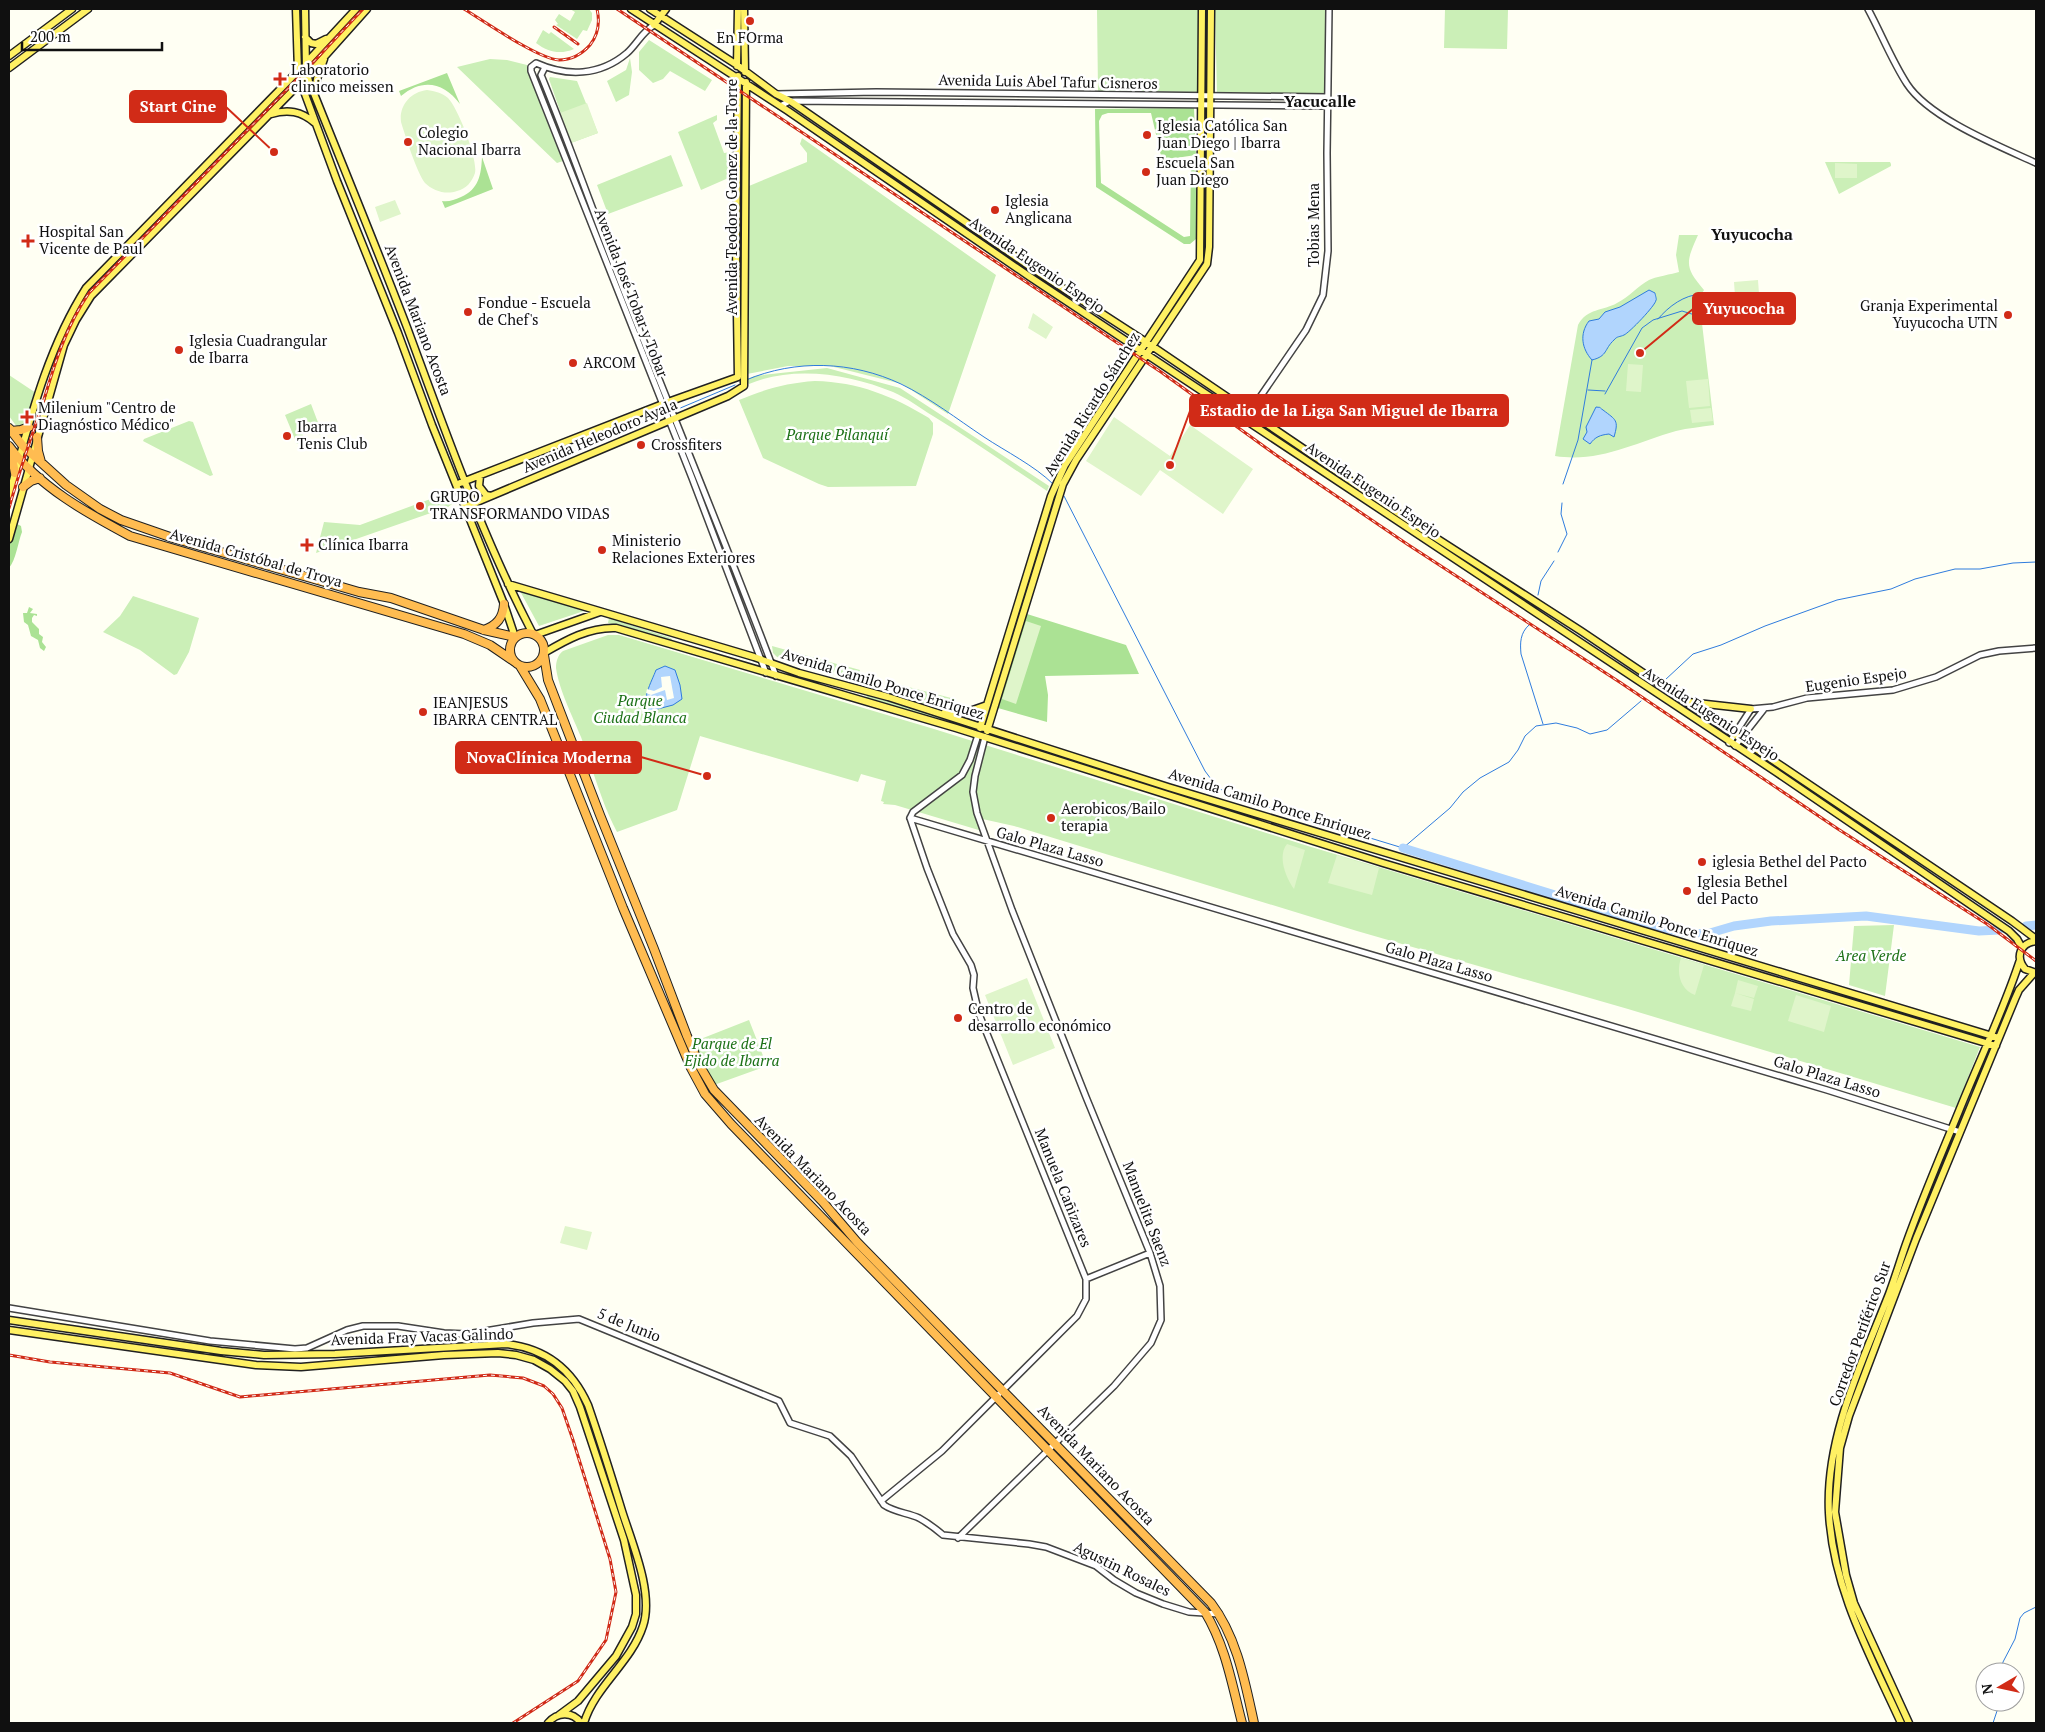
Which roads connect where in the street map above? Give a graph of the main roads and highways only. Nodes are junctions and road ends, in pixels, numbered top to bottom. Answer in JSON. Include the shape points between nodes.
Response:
{"nodes":[{"id":1,"x":72,"y":9,"type":"edge"},
{"id":2,"x":88,"y":9,"type":"edge"},
{"id":3,"x":296,"y":9,"type":"edge"},
{"id":4,"x":305,"y":9,"type":"edge"},
{"id":5,"x":356,"y":9,"type":"edge"},
{"id":6,"x":366,"y":9,"type":"edge"},
{"id":7,"x":631,"y":9,"type":"edge"},
{"id":8,"x":666,"y":9,"type":"edge"},
{"id":9,"x":738,"y":9,"type":"edge"},
{"id":10,"x":744,"y":9,"type":"edge"},
{"id":11,"x":1202,"y":9,"type":"edge"},
{"id":12,"x":1211,"y":9,"type":"edge"},
{"id":13,"x":653,"y":10,"type":"edge"},
{"id":14,"x":661,"y":16,"type":"junction"},
{"id":15,"x":648,"y":20,"type":"junction"},
{"id":16,"x":654,"y":25,"type":"junction"},
{"id":17,"x":305,"y":36,"type":"junction"},
{"id":18,"x":330,"y":38,"type":"junction"},
{"id":19,"x":9,"y":56,"type":"edge"},
{"id":20,"x":325,"y":56,"type":"junction"},
{"id":21,"x":307,"y":62,"type":"junction"},
{"id":22,"x":737,"y":65,"type":"junction"},
{"id":23,"x":9,"y":68,"type":"edge"},
{"id":24,"x":298,"y":71,"type":"junction"},
{"id":25,"x":745,"y":71,"type":"junction"},
{"id":26,"x":308,"y":75,"type":"junction"},
{"id":27,"x":738,"y":78,"type":"junction"},
{"id":28,"x":300,"y":81,"type":"junction"},
{"id":29,"x":746,"y":84,"type":"junction"},
{"id":30,"x":314,"y":94,"type":"junction"},
{"id":31,"x":270,"y":114,"type":"junction"},
{"id":32,"x":315,"y":123,"type":"junction"},
{"id":33,"x":745,"y":172,"type":"junction"},
{"id":34,"x":737,"y":173,"type":"junction"},
{"id":35,"x":745,"y":196,"type":"junction"},
{"id":36,"x":737,"y":197,"type":"junction"},
{"id":37,"x":736,"y":249,"type":"junction"},
{"id":38,"x":745,"y":249,"type":"junction"},
{"id":39,"x":741,"y":305,"type":"junction"},
{"id":40,"x":1146,"y":342,"type":"junction"},
{"id":41,"x":1153,"y":347,"type":"junction"},
{"id":42,"x":1141,"y":350,"type":"junction"},
{"id":43,"x":1148,"y":354,"type":"junction"},
{"id":44,"x":738,"y":377,"type":"joint"},
{"id":45,"x":744,"y":386,"type":"joint"},
{"id":46,"x":29,"y":427,"type":"junction"},
{"id":47,"x":10,"y":429,"type":"edge"},
{"id":48,"x":37,"y":437,"type":"junction"},
{"id":49,"x":23,"y":446,"type":"junction"},
{"id":50,"x":9,"y":447,"type":"edge"},
{"id":51,"x":32,"y":455,"type":"junction"},
{"id":52,"x":19,"y":459,"type":"junction"},
{"id":53,"x":43,"y":466,"type":"junction"},
{"id":54,"x":29,"y":468,"type":"junction"},
{"id":55,"x":15,"y":473,"type":"junction"},
{"id":56,"x":480,"y":476,"type":"junction"},
{"id":57,"x":40,"y":478,"type":"junction"},
{"id":58,"x":464,"y":482,"type":"junction"},
{"id":59,"x":457,"y":485,"type":"junction"},
{"id":60,"x":24,"y":488,"type":"junction"},
{"id":61,"x":9,"y":495,"type":"edge"},
{"id":62,"x":491,"y":496,"type":"junction"},
{"id":63,"x":474,"y":504,"type":"junction"},
{"id":64,"x":465,"y":507,"type":"junction"},
{"id":65,"x":9,"y":539,"type":"edge"},
{"id":66,"x":508,"y":584,"type":"junction"},
{"id":67,"x":504,"y":604,"type":"junction"},
{"id":68,"x":600,"y":612,"type":"junction"},
{"id":69,"x":484,"y":630,"type":"junction"},
{"id":70,"x":534,"y":634,"type":"junction"},
{"id":71,"x":515,"y":637,"type":"junction"},
{"id":72,"x":544,"y":654,"type":"junction"},
{"id":73,"x":517,"y":664,"type":"junction"},
{"id":74,"x":1684,"y":702,"type":"junction"},
{"id":75,"x":988,"y":705,"type":"junction"},
{"id":76,"x":1751,"y":709,"type":"road end"},
{"id":77,"x":934,"y":712,"type":"junction"},
{"id":78,"x":984,"y":728,"type":"junction"},
{"id":79,"x":982,"y":736,"type":"junction"},
{"id":80,"x":1091,"y":761,"type":"junction"},
{"id":81,"x":1088,"y":770,"type":"junction"},
{"id":82,"x":2036,"y":940,"type":"edge"},
{"id":83,"x":2022,"y":948,"type":"junction"},
{"id":84,"x":2020,"y":960,"type":"junction"},
{"id":85,"x":2035,"y":973,"type":"edge"},
{"id":86,"x":1950,"y":1022,"type":"junction"},
{"id":87,"x":1947,"y":1031,"type":"junction"},
{"id":88,"x":1996,"y":1036,"type":"junction"},
{"id":89,"x":1988,"y":1044,"type":"junction"},
{"id":90,"x":1996,"y":1046,"type":"junction"},
{"id":91,"x":9,"y":1320,"type":"edge"},
{"id":92,"x":9,"y":1330,"type":"edge"},
{"id":93,"x":559,"y":1714,"type":"junction"},
{"id":94,"x":547,"y":1723,"type":"edge"},
{"id":95,"x":582,"y":1723,"type":"edge"},
{"id":96,"x":1242,"y":1723,"type":"edge"},
{"id":97,"x":1254,"y":1723,"type":"edge"},
{"id":98,"x":1901,"y":1723,"type":"edge"},
{"id":99,"x":1909,"y":1723,"type":"edge"}],
"edges":[{"from":1,"to":19,"type":"main road"},
{"from":2,"to":23,"type":"main road"},
{"from":3,"to":24,"type":"main road","name":"Avenida Mariano Acosta"},
{"from":4,"to":17,"type":"main road","name":"Avenida Mariano Acosta"},
{"from":5,"to":18,"type":"main road"},
{"from":6,"to":20,"type":"main road"},
{"from":7,"to":15,"type":"main road","name":"Avenida Eugenio Espejo"},
{"from":8,"to":14,"type":"main road"},
{"from":9,"to":22,"type":"main road","name":"Avenida Teodoro Gomez de la Torre"},
{"from":10,"to":25,"type":"main road","name":"Avenida Teodoro Gomez de la Torre"},
{"from":11,"to":40,"type":"main road","name":"Avenida Ricardo Sánchez","via":[[1200,260]]},
{"from":12,"to":41,"type":"main road","name":"Avenida Ricardo Sánchez","via":[[1207,264]]},
{"from":13,"to":14,"type":"main road","name":"Avenida Eugenio Espejo"},
{"from":13,"to":15,"type":"main road"},
{"from":14,"to":16,"type":"main road"},
{"from":14,"to":22,"type":"main road","name":"Avenida Eugenio Espejo"},
{"from":15,"to":16,"type":"main road","name":"Avenida Eugenio Espejo"},
{"from":16,"to":27,"type":"main road","name":"Avenida Eugenio Espejo"},
{"from":17,"to":18,"type":"main road","via":[[316,44]]},
{"from":17,"to":21,"type":"main road","name":"Avenida Mariano Acosta"},
{"from":18,"to":21,"type":"main road"},
{"from":20,"to":26,"type":"main road"},
{"from":20,"to":30,"type":"main road"},
{"from":21,"to":24,"type":"main road"},
{"from":21,"to":26,"type":"main road","name":"Avenida Mariano Acosta"},
{"from":22,"to":25,"type":"main road","name":"Avenida Eugenio Espejo"},
{"from":22,"to":27,"type":"main road","name":"Avenida Teodoro Gomez de la Torre"},
{"from":24,"to":28,"type":"main road","name":"Avenida Mariano Acosta"},
{"from":24,"to":46,"type":"main road","via":[[86,288],[56,344]]},
{"from":25,"to":29,"type":"main road","name":"Avenida Teodoro Gomez de la Torre"},
{"from":25,"to":40,"type":"main road","name":"Avenida Eugenio Espejo"},
{"from":26,"to":28,"type":"main road"},
{"from":26,"to":30,"type":"main road","name":"Avenida Mariano Acosta"},
{"from":27,"to":29,"type":"main road","name":"Avenida Eugenio Espejo"},
{"from":27,"to":34,"type":"main road","name":"Avenida Teodoro Gomez de la Torre"},
{"from":28,"to":31,"type":"main road"},
{"from":28,"to":32,"type":"main road","name":"Avenida Mariano Acosta"},
{"from":29,"to":33,"type":"main road","name":"Avenida Teodoro Gomez de la Torre"},
{"from":29,"to":42,"type":"main road","name":"Avenida Eugenio Espejo"},
{"from":30,"to":58,"type":"main road","name":"Avenida Mariano Acosta","via":[[408,329]]},
{"from":31,"to":32,"type":"main road","via":[[293,111]]},
{"from":31,"to":48,"type":"main road","via":[[91,296],[64,345]]},
{"from":32,"to":59,"type":"main road","name":"Avenida Mariano Acosta"},
{"from":33,"to":34,"type":"main road"},
{"from":33,"to":35,"type":"main road","name":"Avenida Teodoro Gomez de la Torre"},
{"from":34,"to":36,"type":"main road","name":"Avenida Teodoro Gomez de la Torre"},
{"from":35,"to":36,"type":"main road"},
{"from":35,"to":38,"type":"main road","name":"Avenida Teodoro Gomez de la Torre"},
{"from":36,"to":37,"type":"main road","name":"Avenida Teodoro Gomez de la Torre"},
{"from":37,"to":38,"type":"main road"},
{"from":37,"to":39,"type":"main road","name":"Avenida Teodoro Gomez de la Torre"},
{"from":38,"to":39,"type":"main road","name":"Avenida Teodoro Gomez de la Torre"},
{"from":39,"to":44,"type":"main road","name":"Avenida Teodoro Gomez de la Torre"},
{"from":39,"to":45,"type":"main road","name":"Avenida Teodoro Gomez de la Torre"},
{"from":40,"to":41,"type":"main road","name":"Avenida Eugenio Espejo"},
{"from":40,"to":42,"type":"main road","name":"Avenida Ricardo Sánchez"},
{"from":41,"to":43,"type":"main road","name":"Avenida Ricardo Sánchez"},
{"from":41,"to":74,"type":"main road","name":"Avenida Eugenio Espejo"},
{"from":42,"to":43,"type":"main road","name":"Avenida Eugenio Espejo"},
{"from":42,"to":75,"type":"main road","name":"Avenida Ricardo Sánchez","via":[[1058,478]]},
{"from":43,"to":78,"type":"main road","name":"Avenida Ricardo Sánchez","via":[[1063,484]]},
{"from":43,"to":83,"type":"main road","name":"Avenida Eugenio Espejo","via":[[1776,772],[2009,931]]},
{"from":44,"to":56,"type":"main road","name":"Avenida Heleodoro Ayala"},
{"from":45,"to":62,"type":"main road","name":"Avenida Heleodoro Ayala","via":[[728,396]]},
{"from":46,"to":47,"type":"highway"},
{"from":46,"to":49,"type":"main road"},
{"from":47,"to":49,"type":"highway","name":"Avenida Cristóbal de Troya"},
{"from":48,"to":51,"type":"main road"},
{"from":48,"to":53,"type":"highway"},
{"from":49,"to":51,"type":"highway","name":"Avenida Cristóbal de Troya"},
{"from":49,"to":52,"type":"main road"},
{"from":50,"to":52,"type":"highway","name":"Avenida Cristóbal de Troya"},
{"from":50,"to":55,"type":"highway"},
{"from":51,"to":53,"type":"highway","name":"Avenida Cristóbal de Troya"},
{"from":51,"to":54,"type":"main road"},
{"from":52,"to":54,"type":"highway","name":"Avenida Cristóbal de Troya"},
{"from":52,"to":55,"type":"main road"},
{"from":53,"to":69,"type":"highway","name":"Avenida Cristóbal de Troya","via":[[100,509],[121,520],[306,577],[391,598]]},
{"from":54,"to":57,"type":"highway","name":"Avenida Cristóbal de Troya"},
{"from":54,"to":60,"type":"main road"},
{"from":55,"to":61,"type":"main road"},
{"from":56,"to":58,"type":"main road","name":"Avenida Heleodoro Ayala"},
{"from":56,"to":62,"type":"main road","via":[[481,491]]},
{"from":57,"to":60,"type":"highway"},
{"from":57,"to":73,"type":"highway","name":"Avenida Cristóbal de Troya","via":[[92,516],[130,536],[464,634],[490,645]]},
{"from":58,"to":59,"type":"main road","name":"Avenida Heleodoro Ayala"},
{"from":58,"to":63,"type":"main road","name":"Avenida Mariano Acosta"},
{"from":59,"to":64,"type":"main road","name":"Avenida Mariano Acosta"},
{"from":60,"to":65,"type":"main road"},
{"from":62,"to":63,"type":"main road","name":"Avenida Heleodoro Ayala"},
{"from":63,"to":64,"type":"main road","name":"Avenida Heleodoro Ayala"},
{"from":63,"to":66,"type":"main road","name":"Avenida Mariano Acosta"},
{"from":64,"to":67,"type":"main road","name":"Avenida Mariano Acosta"},
{"from":66,"to":68,"type":"main road","name":"Avenida Camilo Ponce Enriquez"},
{"from":66,"to":70,"type":"main road","name":"Avenida Mariano Acosta"},
{"from":67,"to":69,"type":"highway","via":[[501,618]]},
{"from":67,"to":71,"type":"main road","name":"Avenida Mariano Acosta"},
{"from":68,"to":70,"type":"main road"},
{"from":68,"to":77,"type":"main road","name":"Avenida Camilo Ponce Enriquez"},
{"from":69,"to":71,"type":"highway","name":"Avenida Cristóbal de Troya"},
{"from":70,"to":71,"type":"highway","via":[[524,633]]},
{"from":70,"to":72,"type":"highway","via":[[543,642]]},
{"from":71,"to":73,"type":"highway","via":[[510,649]]},
{"from":72,"to":73,"type":"highway","via":[[534,666]]},
{"from":72,"to":79,"type":"main road","name":"Avenida Camilo Ponce Enriquez","via":[[592,630],[616,628]]},
{"from":72,"to":97,"type":"highway","name":"Avenida Mariano Acosta","via":[[548,680],[600,815],[687,1036],[714,1090],[822,1201],[857,1242],[1211,1603],[1234,1644]]},
{"from":73,"to":96,"type":"highway","name":"Avenida Mariano Acosta","via":[[540,699],[623,908],[698,1082],[738,1131],[1205,1612],[1224,1651]]},
{"from":74,"to":76,"type":"main road"},
{"from":74,"to":82,"type":"main road","name":"Avenida Eugenio Espejo"},
{"from":75,"to":77,"type":"main road","via":[[967,712]]},
{"from":75,"to":78,"type":"main road","name":"Avenida Ricardo Sánchez"},
{"from":77,"to":78,"type":"main road","name":"Avenida Camilo Ponce Enriquez"},
{"from":78,"to":79,"type":"main road","name":"Avenida Ricardo Sánchez"},
{"from":78,"to":80,"type":"main road","name":"Avenida Camilo Ponce Enriquez"},
{"from":79,"to":81,"type":"main road","name":"Avenida Camilo Ponce Enriquez"},
{"from":80,"to":81,"type":"main road"},
{"from":80,"to":86,"type":"main road","name":"Avenida Camilo Ponce Enriquez"},
{"from":81,"to":87,"type":"main road","name":"Avenida Camilo Ponce Enriquez","via":[[1428,876]]},
{"from":82,"to":83,"type":"main road"},
{"from":83,"to":84,"type":"main road","name":"Corredor Periférico Sur"},
{"from":84,"to":85,"type":"main road","via":[[2025,969]]},
{"from":84,"to":88,"type":"main road","name":"Corredor Periférico Sur"},
{"from":85,"to":88,"type":"main road","name":"Corredor Periférico Sur","via":[[2019,990]]},
{"from":86,"to":87,"type":"main road"},
{"from":86,"to":88,"type":"main road","name":"Avenida Camilo Ponce Enriquez"},
{"from":87,"to":89,"type":"main road","name":"Avenida Camilo Ponce Enriquez"},
{"from":88,"to":89,"type":"main road","name":"Corredor Periférico Sur"},
{"from":88,"to":90,"type":"main road","name":"Corredor Periférico Sur"},
{"from":89,"to":90,"type":"main road","name":"Avenida Camilo Ponce Enriquez"},
{"from":89,"to":98,"type":"main road","name":"Corredor Periférico Sur","via":[[1906,1242],[1856,1376],[1835,1448],[1830,1483],[1829,1512],[1839,1577],[1859,1633]]},
{"from":90,"to":99,"type":"main road","name":"Corredor Periférico Sur","via":[[1916,1239],[1840,1448],[1835,1512],[1846,1575],[1854,1603]]},
{"from":91,"to":95,"type":"main road","name":"Avenida Fray Vacas Galindo","via":[[264,1355],[506,1344],[533,1349],[560,1365],[582,1392],[588,1405],[633,1545],[646,1606],[643,1627],[626,1658],[597,1694]]},
{"from":92,"to":93,"type":"main road","name":"Avenida Fray Vacas Galindo","via":[[256,1366],[301,1367],[498,1353],[534,1360],[550,1369],[573,1391],[580,1407],[624,1540],[636,1595],[634,1620],[623,1644],[584,1695]]},
{"from":93,"to":94,"type":"main road","name":"Avenida Fray Vacas Galindo"},
{"from":93,"to":95,"type":"main road","via":[[573,1716]]}]}
